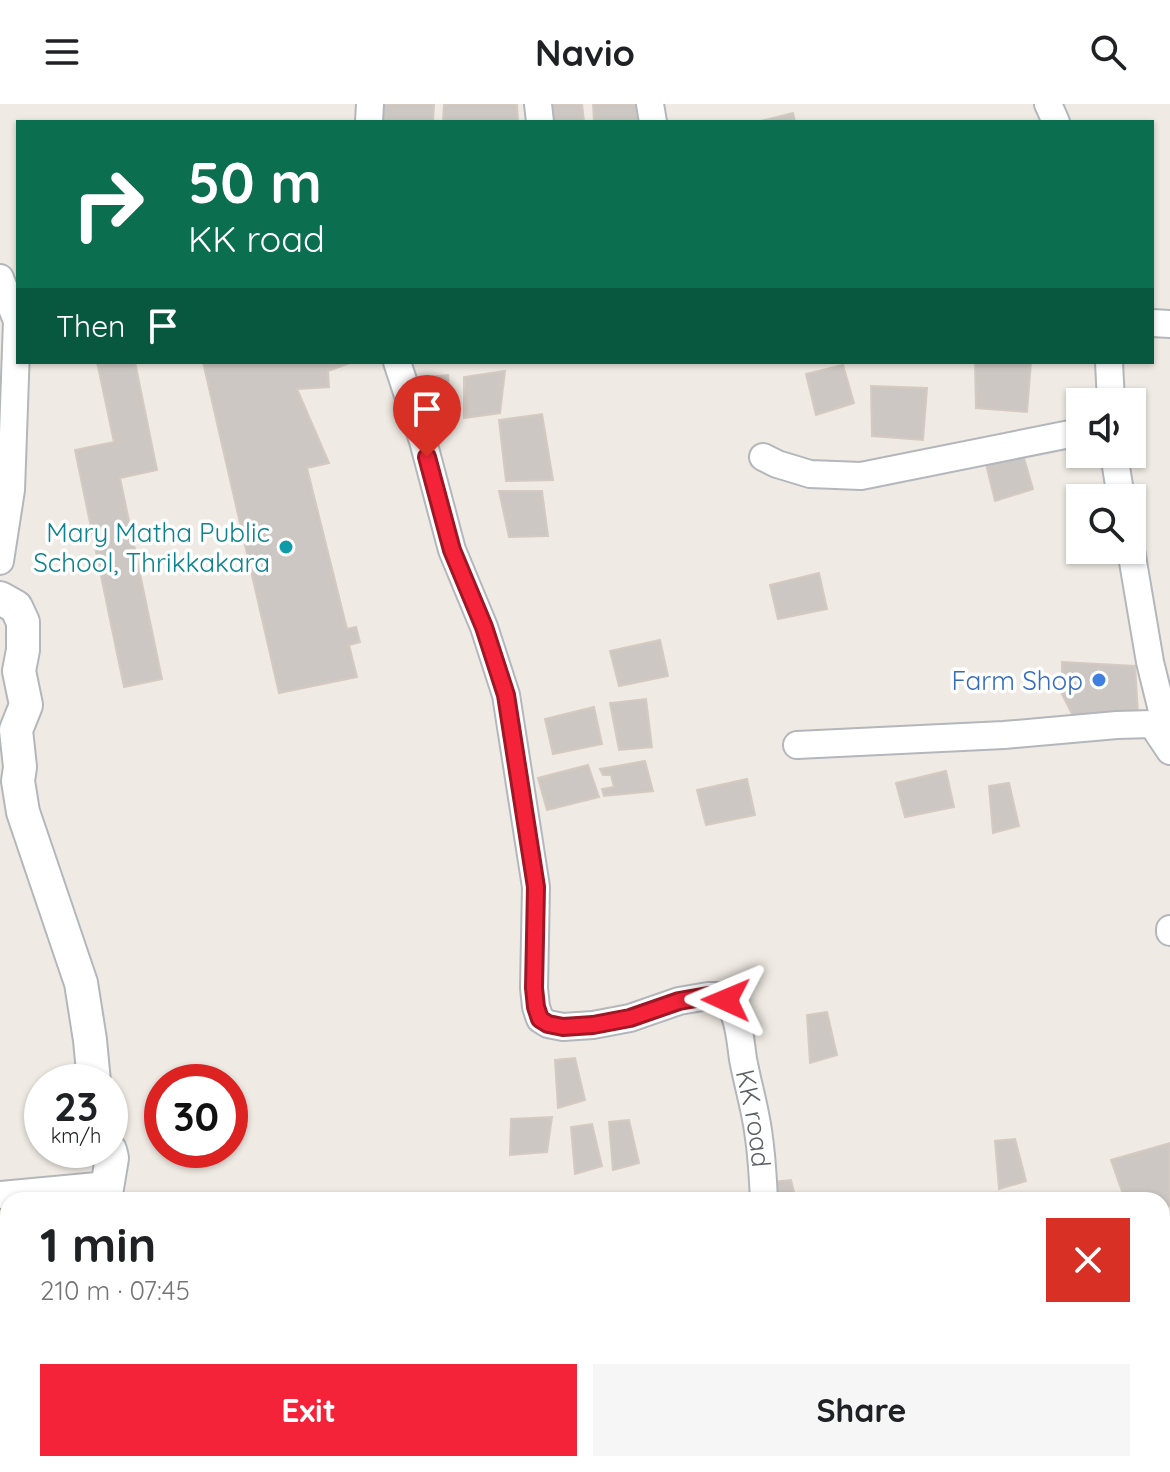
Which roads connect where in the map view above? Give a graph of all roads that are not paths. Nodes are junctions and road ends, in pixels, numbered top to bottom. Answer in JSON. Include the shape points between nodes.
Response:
{"nodes":[{"id":1,"x":0,"y":278,"type":"edge"},
{"id":2,"x":16,"y":318,"type":"edge"},
{"id":3,"x":16,"y":349,"type":"edge"},
{"id":4,"x":398,"y":364,"type":"edge"},
{"id":5,"x":1109,"y":364,"type":"edge"},
{"id":6,"x":1110,"y":388,"type":"edge"},
{"id":7,"x":1066,"y":435,"type":"edge"},
{"id":8,"x":763,"y":457,"type":"dead end"},
{"id":9,"x":0,"y":561,"type":"edge"},
{"id":10,"x":1133,"y":564,"type":"edge"},
{"id":11,"x":0,"y":598,"type":"edge"},
{"id":12,"x":1170,"y":743,"type":"edge"},
{"id":13,"x":797,"y":745,"type":"dead end"},
{"id":14,"x":1170,"y":751,"type":"edge"},
{"id":15,"x":92,"y":1064,"type":"edge"},
{"id":16,"x":110,"y":1168,"type":"edge"},
{"id":17,"x":106,"y":1192,"type":"edge"},
{"id":18,"x":763,"y":1192,"type":"edge"}],
"edges":[{"from":1,"to":2,"type":"street"},
{"from":3,"to":9,"type":"street","via":[[11,490]]},
{"from":4,"to":18,"type":"street","name":"KK road","via":[[452,550],[506,695],[536,887],[534,988],[540,1019],[563,1027],[593,1025],[679,1001],[722,996],[740,1036],[760,1139]]},
{"from":5,"to":6,"type":"street"},
{"from":7,"to":8,"type":"street","via":[[861,476],[810,474]]},
{"from":10,"to":12,"type":"street"},
{"from":11,"to":15,"type":"street","via":[[16,607],[23,622],[19,671],[26,705],[16,730],[23,812],[81,983]]},
{"from":13,"to":14,"type":"street","via":[[1152,724]]},
{"from":16,"to":17,"type":"street"}]}
